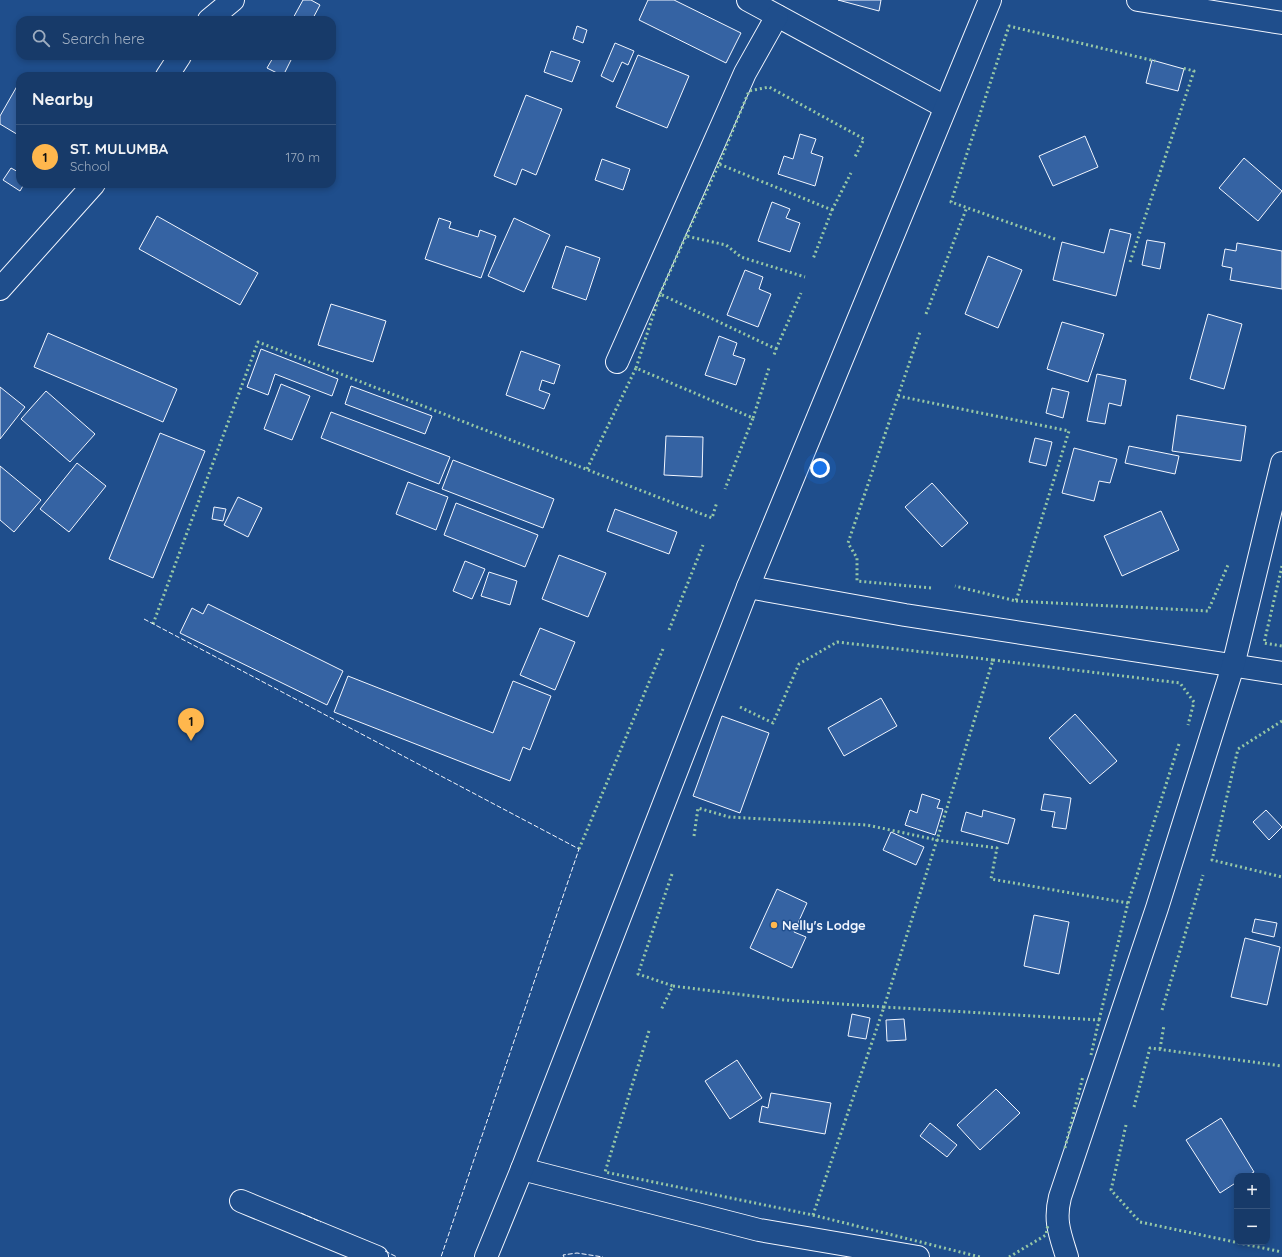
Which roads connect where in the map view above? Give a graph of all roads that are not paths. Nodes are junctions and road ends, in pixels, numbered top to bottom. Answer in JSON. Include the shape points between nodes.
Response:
{"nodes":[{"id":1,"x":233,"y":0,"type":"edge"},
{"id":2,"x":748,"y":0,"type":"edge"},
{"id":3,"x":990,"y":0,"type":"edge"},
{"id":4,"x":1138,"y":0,"type":"edge"},
{"id":5,"x":214,"y":16,"type":"edge"},
{"id":6,"x":777,"y":16,"type":"junction"},
{"id":7,"x":1282,"y":23,"type":"edge"},
{"id":8,"x":177,"y":60,"type":"edge"},
{"id":9,"x":170,"y":72,"type":"edge"},
{"id":10,"x":945,"y":107,"type":"junction"},
{"id":11,"x":90,"y":188,"type":"edge"},
{"id":12,"x":0,"y":289,"type":"edge"},
{"id":13,"x":617,"y":362,"type":"dead end"},
{"id":14,"x":1282,"y":463,"type":"edge"},
{"id":15,"x":748,"y":587,"type":"junction"},
{"id":16,"x":1233,"y":666,"type":"junction"},
{"id":17,"x":1282,"y":673,"type":"edge"},
{"id":18,"x":522,"y":1169,"type":"junction"},
{"id":19,"x":241,"y":1201,"type":"dead end"},
{"id":20,"x":377,"y":1257,"type":"edge"},
{"id":21,"x":486,"y":1257,"type":"edge"},
{"id":22,"x":918,"y":1257,"type":"edge"},
{"id":23,"x":1067,"y":1257,"type":"edge"}],
"edges":[{"from":1,"to":5,"type":"street"},
{"from":2,"to":6,"type":"street"},
{"from":3,"to":10,"type":"street"},
{"from":4,"to":7,"type":"street"},
{"from":6,"to":10,"type":"street"},
{"from":6,"to":13,"type":"street","via":[[745,73]]},
{"from":8,"to":9,"type":"street"},
{"from":10,"to":15,"type":"street"},
{"from":11,"to":12,"type":"street"},
{"from":14,"to":16,"type":"street"},
{"from":15,"to":16,"type":"street","via":[[905,615]]},
{"from":15,"to":18,"type":"street"},
{"from":16,"to":17,"type":"street"},
{"from":16,"to":23,"type":"street","via":[[1157,908],[1060,1196],[1056,1212]]},
{"from":18,"to":21,"type":"street"},
{"from":18,"to":22,"type":"street","via":[[759,1230]]},
{"from":19,"to":20,"type":"street"}]}
